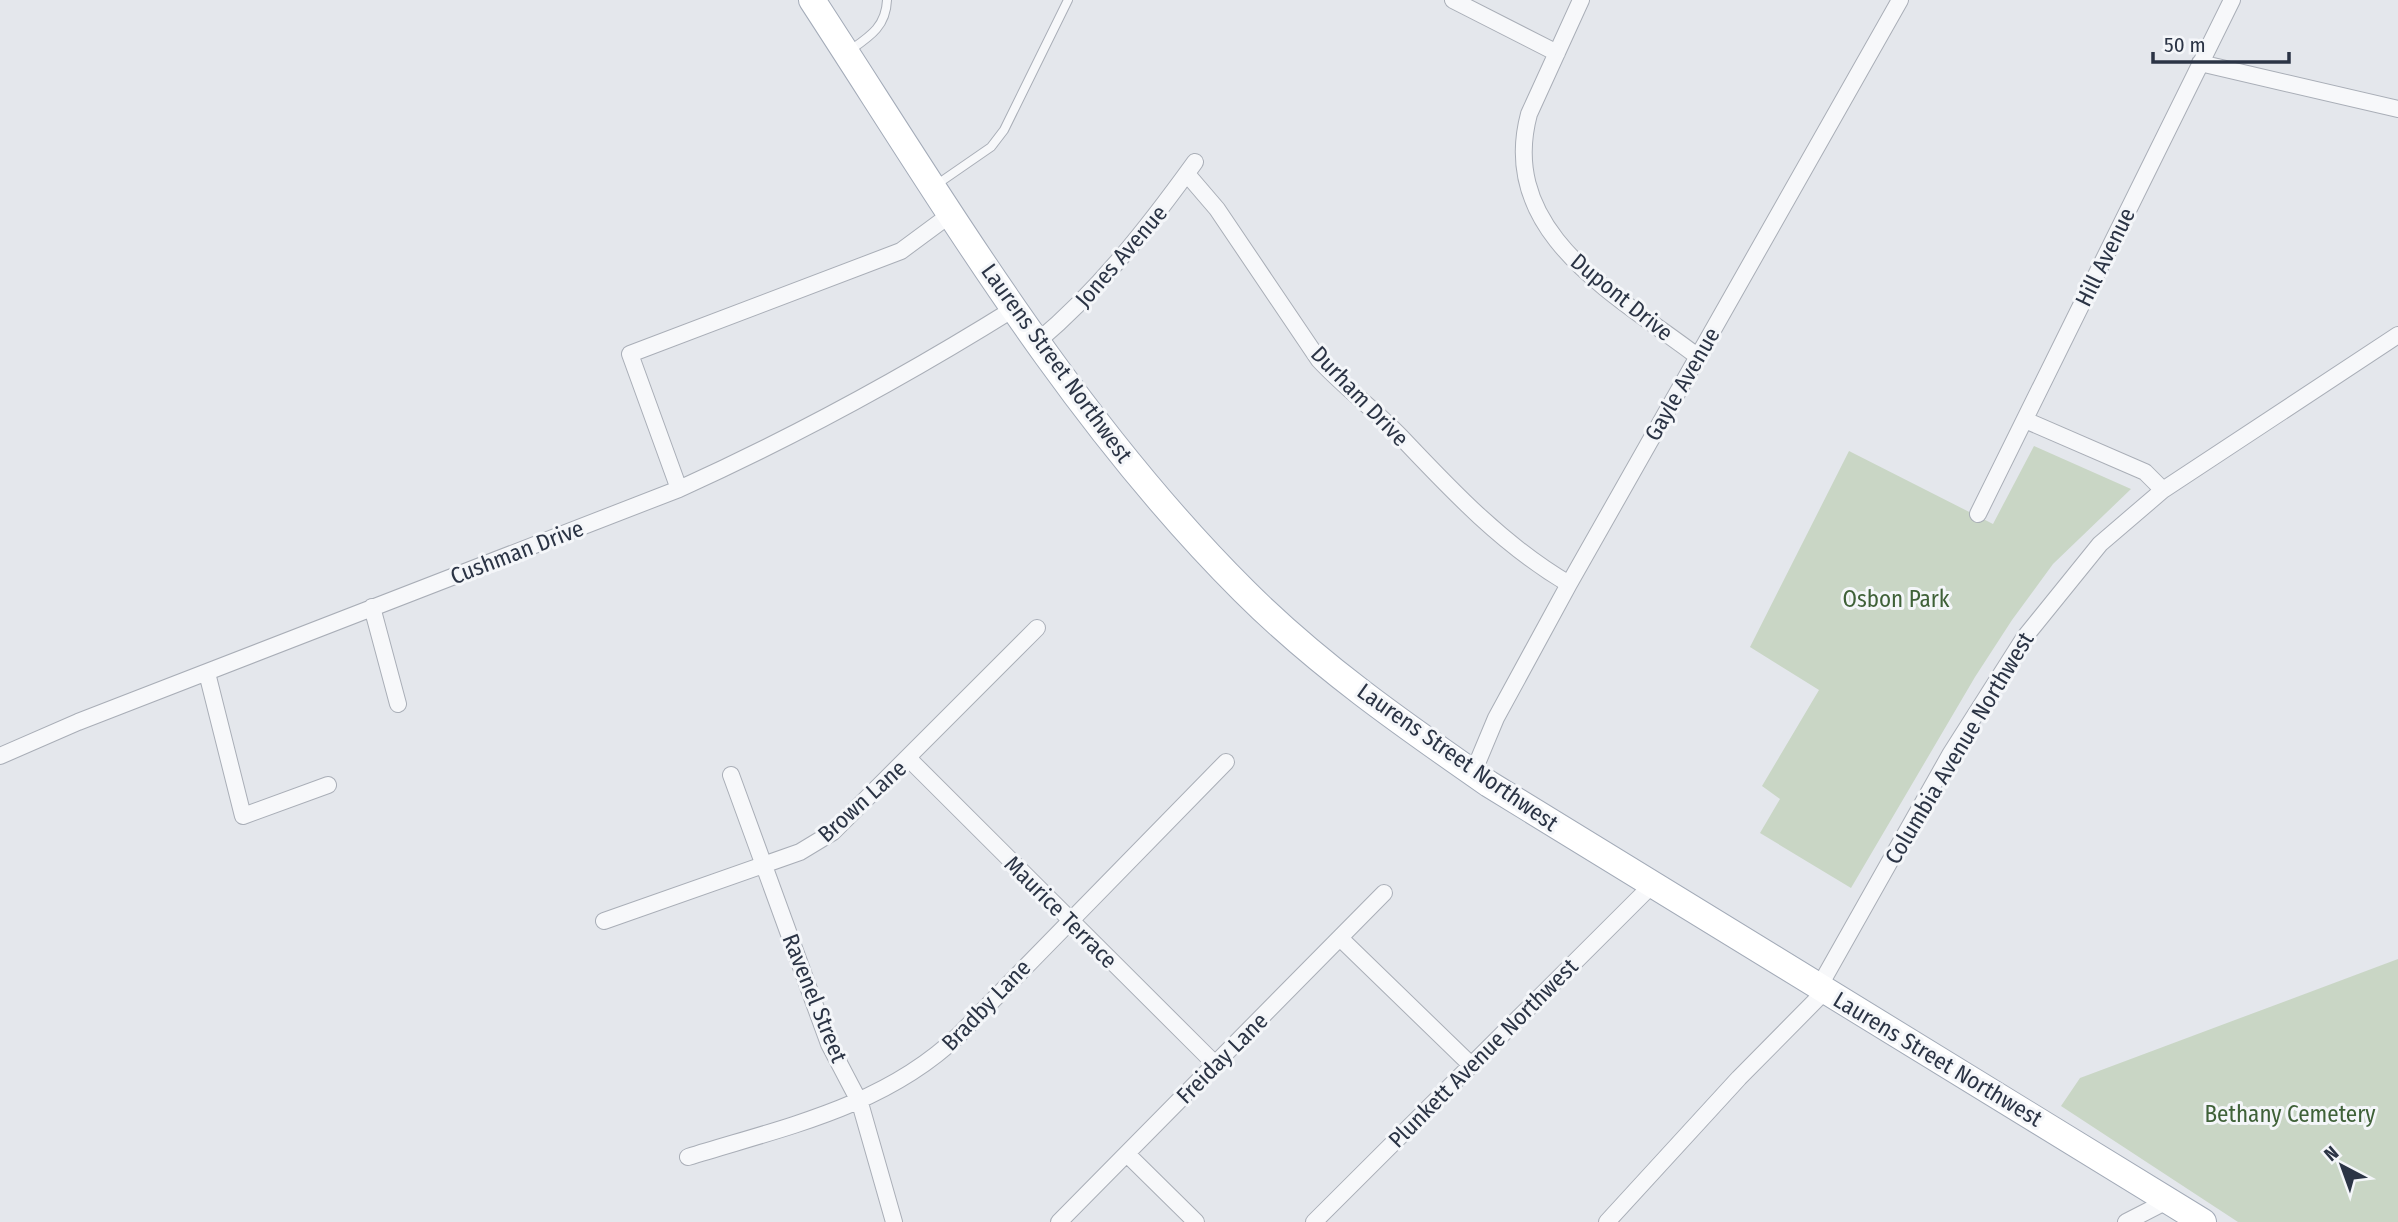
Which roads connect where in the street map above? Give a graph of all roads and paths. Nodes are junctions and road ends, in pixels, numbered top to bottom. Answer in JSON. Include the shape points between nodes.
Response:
{"nodes":[{"id":1,"x":812,"y":0,"type":"edge"},
{"id":2,"x":887,"y":0,"type":"edge"},
{"id":3,"x":1068,"y":0,"type":"edge"},
{"id":4,"x":1453,"y":0,"type":"edge"},
{"id":5,"x":1581,"y":0,"type":"edge"},
{"id":6,"x":1900,"y":0,"type":"edge"},
{"id":7,"x":2232,"y":0,"type":"edge"},
{"id":8,"x":1557,"y":52,"type":"junction"},
{"id":9,"x":847,"y":53,"type":"junction"},
{"id":10,"x":2200,"y":63,"type":"junction"},
{"id":11,"x":2398,"y":109,"type":"edge"},
{"id":12,"x":1191,"y":168,"type":"joint"},
{"id":13,"x":933,"y":187,"type":"junction"},
{"id":14,"x":951,"y":214,"type":"junction"},
{"id":15,"x":1015,"y":308,"type":"junction"},
{"id":16,"x":2398,"y":335,"type":"edge"},
{"id":17,"x":1037,"y":342,"type":"junction"},
{"id":18,"x":1697,"y":356,"type":"junction"},
{"id":19,"x":2025,"y":421,"type":"junction"},
{"id":20,"x":679,"y":489,"type":"junction"},
{"id":21,"x":2163,"y":490,"type":"junction"},
{"id":22,"x":1978,"y":514,"type":"dead end"},
{"id":23,"x":1569,"y":584,"type":"junction"},
{"id":24,"x":372,"y":607,"type":"junction"},
{"id":25,"x":1037,"y":628,"type":"dead end"},
{"id":26,"x":207,"y":673,"type":"junction"},
{"id":27,"x":398,"y":704,"type":"dead end"},
{"id":28,"x":0,"y":756,"type":"edge"},
{"id":29,"x":908,"y":758,"type":"junction"},
{"id":30,"x":1226,"y":762,"type":"dead end"},
{"id":31,"x":1473,"y":773,"type":"junction"},
{"id":32,"x":732,"y":775,"type":"dead end"},
{"id":33,"x":328,"y":785,"type":"dead end"},
{"id":34,"x":766,"y":863,"type":"junction"},
{"id":35,"x":1652,"y":885,"type":"junction"},
{"id":36,"x":1384,"y":893,"type":"dead end"},
{"id":37,"x":1069,"y":919,"type":"junction"},
{"id":38,"x":604,"y":921,"type":"dead end"},
{"id":39,"x":1340,"y":938,"type":"junction"},
{"id":40,"x":1822,"y":989,"type":"junction"},
{"id":41,"x":1215,"y":1064,"type":"junction"},
{"id":42,"x":1471,"y":1065,"type":"junction"},
{"id":43,"x":860,"y":1103,"type":"junction"},
{"id":44,"x":1127,"y":1154,"type":"junction"},
{"id":45,"x":688,"y":1157,"type":"dead end"},
{"id":46,"x":2169,"y":1200,"type":"junction"},
{"id":47,"x":894,"y":1222,"type":"edge"},
{"id":48,"x":1059,"y":1222,"type":"edge"},
{"id":49,"x":1196,"y":1222,"type":"edge"},
{"id":50,"x":1314,"y":1222,"type":"edge"},
{"id":51,"x":1607,"y":1222,"type":"edge"},
{"id":52,"x":2126,"y":1222,"type":"edge"},
{"id":53,"x":2203,"y":1222,"type":"edge"}],
"edges":[{"from":1,"to":9,"type":"main road","name":"Laurens Street Northwest"},
{"from":2,"to":9,"type":"lane","via":[[881,26]]},
{"from":3,"to":13,"type":"lane","via":[[1004,131],[990,147]]},
{"from":4,"to":8,"type":"street"},
{"from":5,"to":8,"type":"street","name":"Dupont Drive"},
{"from":6,"to":18,"type":"street","name":"Gayle Avenue"},
{"from":7,"to":10,"type":"street","name":"Hill Avenue"},
{"from":8,"to":18,"type":"street","name":"Dupont Drive","via":[[1525,131],[1523,165],[1531,199],[1551,235],[1583,270]]},
{"from":9,"to":13,"type":"main road","name":"Laurens Street Northwest"},
{"from":10,"to":11,"type":"street"},
{"from":10,"to":19,"type":"street","name":"Hill Avenue"},
{"from":12,"to":17,"type":"street","name":"Jones Avenue","via":[[1147,229],[1073,312]]},
{"from":12,"to":23,"type":"street","name":"Durham Drive","via":[[1326,367],[1508,543]]},
{"from":13,"to":14,"type":"main road","name":"Laurens Street Northwest"},
{"from":14,"to":15,"type":"main road","name":"Laurens Street Northwest"},
{"from":14,"to":20,"type":"street","via":[[901,251],[630,354]]},
{"from":15,"to":17,"type":"main road","name":"Laurens Street Northwest"},
{"from":15,"to":20,"type":"street","name":"Cushman Drive","via":[[860,401]]},
{"from":16,"to":21,"type":"street","name":"Columbia Avenue Northwest"},
{"from":17,"to":31,"type":"main road","name":"Laurens Street Northwest","via":[[1121,455],[1246,593],[1393,717]]},
{"from":18,"to":23,"type":"street","name":"Gayle Avenue"},
{"from":19,"to":21,"type":"street","via":[[2145,472]]},
{"from":19,"to":22,"type":"street","name":"Hill Avenue"},
{"from":20,"to":24,"type":"street","name":"Cushman Drive"},
{"from":21,"to":40,"type":"street","name":"Columbia Avenue Northwest","via":[[2100,544],[2024,638],[1951,753]]},
{"from":23,"to":31,"type":"street","name":"Gayle Avenue","via":[[1496,718]]},
{"from":24,"to":26,"type":"street","name":"Cushman Drive"},
{"from":24,"to":27,"type":"street"},
{"from":25,"to":29,"type":"street","name":"Brown Lane"},
{"from":26,"to":28,"type":"street","name":"Cushman Drive"},
{"from":26,"to":33,"type":"street","via":[[243,816]]},
{"from":29,"to":34,"type":"street","name":"Brown Lane","via":[[833,832],[800,852]]},
{"from":29,"to":37,"type":"street","name":"Maurice Terrace"},
{"from":30,"to":37,"type":"street","name":"Bradby Lane"},
{"from":31,"to":35,"type":"main road","name":"Laurens Street Northwest"},
{"from":32,"to":34,"type":"street","name":"Ravenel Street"},
{"from":34,"to":38,"type":"street","name":"Brown Lane"},
{"from":34,"to":43,"type":"street","name":"Ravenel Street","via":[[829,1044]]},
{"from":35,"to":40,"type":"main road","name":"Laurens Street Northwest"},
{"from":35,"to":42,"type":"street","name":"Plunkett Avenue Northwest"},
{"from":36,"to":39,"type":"street","name":"Freiday Lane"},
{"from":37,"to":41,"type":"street","name":"Maurice Terrace"},
{"from":37,"to":43,"type":"street","name":"Bradby Lane","via":[[943,1050]]},
{"from":39,"to":41,"type":"street","name":"Freiday Lane"},
{"from":39,"to":42,"type":"street"},
{"from":40,"to":46,"type":"main road","name":"Laurens Street Northwest"},
{"from":40,"to":51,"type":"street","name":"Columbia Avenue Northwest"},
{"from":41,"to":44,"type":"street","name":"Freiday Lane"},
{"from":42,"to":50,"type":"street","name":"Plunkett Avenue Northwest"},
{"from":43,"to":45,"type":"street","name":"Bradby Lane"},
{"from":43,"to":47,"type":"street","name":"Ravenel Street"},
{"from":44,"to":48,"type":"street","name":"Freiday Lane"},
{"from":44,"to":49,"type":"street"},
{"from":46,"to":52,"type":"street"},
{"from":46,"to":53,"type":"main road","name":"Laurens Street Northwest"}]}
